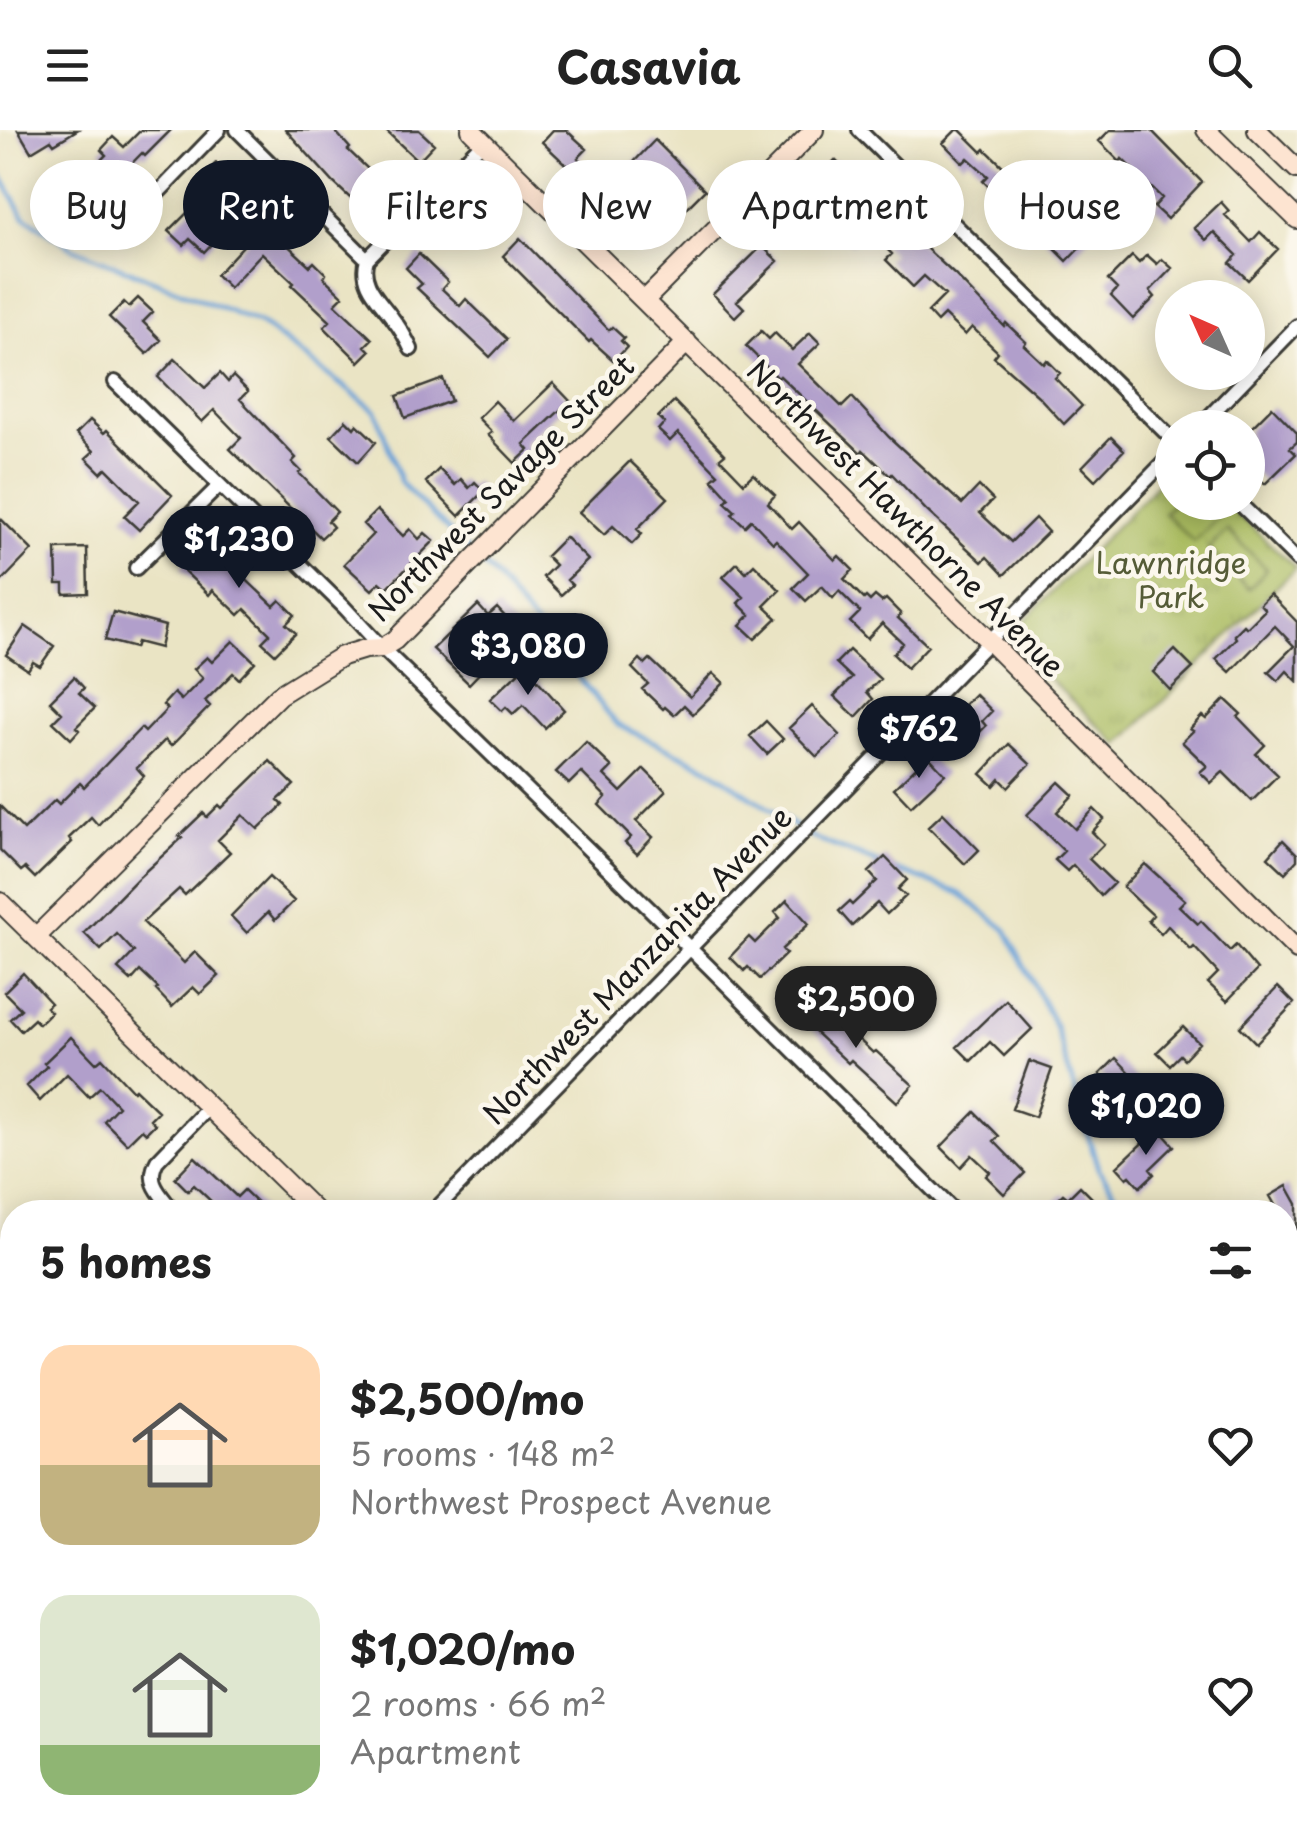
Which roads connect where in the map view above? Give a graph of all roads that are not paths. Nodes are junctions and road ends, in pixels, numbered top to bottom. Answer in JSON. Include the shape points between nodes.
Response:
{"nodes":[{"id":1,"x":219,"y":130,"type":"edge"},
{"id":2,"x":237,"y":130,"type":"edge"},
{"id":3,"x":814,"y":130,"type":"edge"},
{"id":4,"x":860,"y":130,"type":"edge"},
{"id":5,"x":1206,"y":130,"type":"edge"},
{"id":6,"x":1257,"y":130,"type":"edge"},
{"id":7,"x":477,"y":136,"type":"edge"},
{"id":8,"x":1297,"y":169,"type":"edge"},
{"id":9,"x":163,"y":188,"type":"edge"},
{"id":10,"x":1297,"y":219,"type":"edge"},
{"id":11,"x":366,"y":258,"type":"junction"},
{"id":12,"x":645,"y":300,"type":"junction"},
{"id":13,"x":1297,"y":326,"type":"edge"},
{"id":14,"x":687,"y":342,"type":"junction"},
{"id":15,"x":411,"y":348,"type":"dead end"},
{"id":16,"x":115,"y":382,"type":"dead end"},
{"id":17,"x":1215,"y":410,"type":"edge"},
{"id":18,"x":1155,"y":422,"type":"edge"},
{"id":19,"x":1155,"y":471,"type":"edge"},
{"id":20,"x":220,"y":484,"type":"junction"},
{"id":21,"x":1256,"y":520,"type":"edge"},
{"id":22,"x":1297,"y":560,"type":"edge"},
{"id":23,"x":136,"y":568,"type":"dead end"},
{"id":24,"x":989,"y":641,"type":"junction"},
{"id":25,"x":382,"y":648,"type":"junction"},
{"id":26,"x":0,"y":902,"type":"edge"},
{"id":27,"x":36,"y":937,"type":"junction"},
{"id":28,"x":691,"y":949,"type":"junction"},
{"id":29,"x":1297,"y":950,"type":"edge"},
{"id":30,"x":209,"y":1107,"type":"junction"},
{"id":31,"x":165,"y":1200,"type":"edge"},
{"id":32,"x":304,"y":1200,"type":"edge"},
{"id":33,"x":445,"y":1200,"type":"edge"},
{"id":34,"x":942,"y":1200,"type":"edge"}],
"edges":[{"from":1,"to":9,"type":"street"},
{"from":2,"to":11,"type":"street"},
{"from":3,"to":12,"type":"street"},
{"from":4,"to":18,"type":"street"},
{"from":5,"to":10,"type":"street"},
{"from":6,"to":8,"type":"street"},
{"from":7,"to":11,"type":"street"},
{"from":7,"to":12,"type":"street","name":"Northwest Hawthorne Avenue"},
{"from":11,"to":15,"type":"street","via":[[368,286]]},
{"from":12,"to":14,"type":"street","name":"Northwest Hawthorne Avenue"},
{"from":13,"to":17,"type":"street"},
{"from":14,"to":24,"type":"street","name":"Northwest Hawthorne Avenue"},
{"from":14,"to":25,"type":"street","name":"Northwest Savage Street"},
{"from":16,"to":20,"type":"street"},
{"from":19,"to":24,"type":"street","name":"Northwest Manzanita Avenue"},
{"from":20,"to":23,"type":"street"},
{"from":20,"to":25,"type":"street"},
{"from":21,"to":22,"type":"street"},
{"from":24,"to":28,"type":"street","name":"Northwest Manzanita Avenue"},
{"from":24,"to":29,"type":"street","name":"Northwest Hawthorne Avenue"},
{"from":25,"to":27,"type":"street","name":"Northwest Savage Street","via":[[342,656],[279,695]]},
{"from":25,"to":28,"type":"street"},
{"from":26,"to":27,"type":"street"},
{"from":27,"to":30,"type":"street"},
{"from":28,"to":33,"type":"street","name":"Northwest Manzanita Avenue"},
{"from":28,"to":34,"type":"street"},
{"from":30,"to":31,"type":"street","via":[[152,1170]]},
{"from":30,"to":32,"type":"street"}]}
